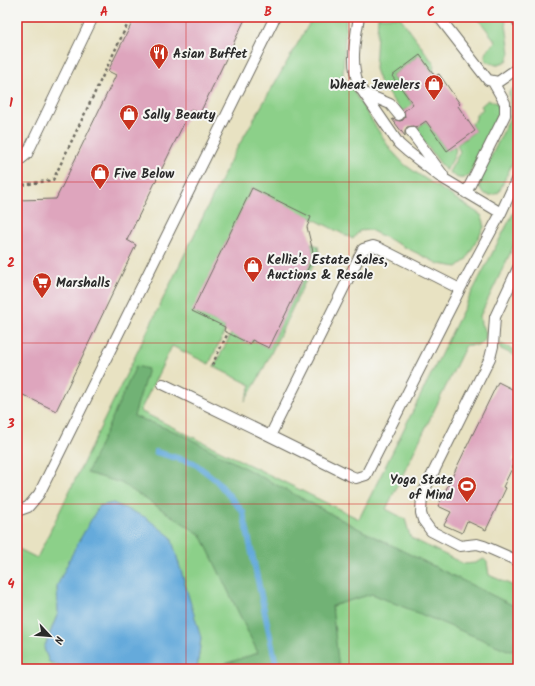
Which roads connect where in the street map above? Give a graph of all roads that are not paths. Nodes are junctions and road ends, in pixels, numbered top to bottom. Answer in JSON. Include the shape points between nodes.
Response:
{"nodes":[{"id":1,"x":94,"y":17,"type":"edge"},
{"id":2,"x":275,"y":17,"type":"edge"},
{"id":3,"x":359,"y":17,"type":"edge"},
{"id":4,"x":439,"y":17,"type":"edge"},
{"id":5,"x":517,"y":17,"type":"edge"},
{"id":6,"x":518,"y":22,"type":"edge"},
{"id":7,"x":518,"y":68,"type":"edge"},
{"id":8,"x":493,"y":82,"type":"junction"},
{"id":9,"x":364,"y":93,"type":"junction"},
{"id":10,"x":399,"y":115,"type":"dead end"},
{"id":11,"x":411,"y":132,"type":"dead end"},
{"id":12,"x":17,"y":162,"type":"edge"},
{"id":13,"x":518,"y":176,"type":"edge"},
{"id":14,"x":448,"y":181,"type":"junction"},
{"id":15,"x":466,"y":194,"type":"junction"},
{"id":16,"x":501,"y":213,"type":"junction"},
{"id":17,"x":518,"y":268,"type":"edge"},
{"id":18,"x":460,"y":289,"type":"junction"},
{"id":19,"x":163,"y":384,"type":"dead end"},
{"id":20,"x":270,"y":436,"type":"junction"},
{"id":21,"x":17,"y":511,"type":"edge"},
{"id":22,"x":518,"y":561,"type":"edge"}],
"edges":[{"from":1,"to":12,"type":"lane","via":[[26,154]]},
{"from":2,"to":21,"type":"lane","via":[[39,494],[28,507]]},
{"from":3,"to":9,"type":"lane","via":[[353,66],[355,77]]},
{"from":4,"to":8,"type":"lane","via":[[483,76]]},
{"from":5,"to":6,"type":"lane"},
{"from":7,"to":8,"type":"lane","via":[[502,80]]},
{"from":8,"to":15,"type":"lane","via":[[505,103],[505,115]]},
{"from":9,"to":10,"type":"lane","via":[[390,104]]},
{"from":9,"to":14,"type":"lane","via":[[399,144],[418,161]]},
{"from":11,"to":14,"type":"lane"},
{"from":13,"to":16,"type":"lane"},
{"from":14,"to":15,"type":"lane"},
{"from":15,"to":16,"type":"lane"},
{"from":16,"to":18,"type":"lane"},
{"from":17,"to":22,"type":"lane","via":[[495,317],[490,358],[422,495],[420,504],[423,520],[431,531],[460,546],[477,544]]},
{"from":18,"to":20,"type":"lane","via":[[366,475],[356,478],[351,476]]},
{"from":18,"to":20,"type":"lane","via":[[379,248],[373,246],[363,249]]},
{"from":19,"to":20,"type":"lane"}]}
